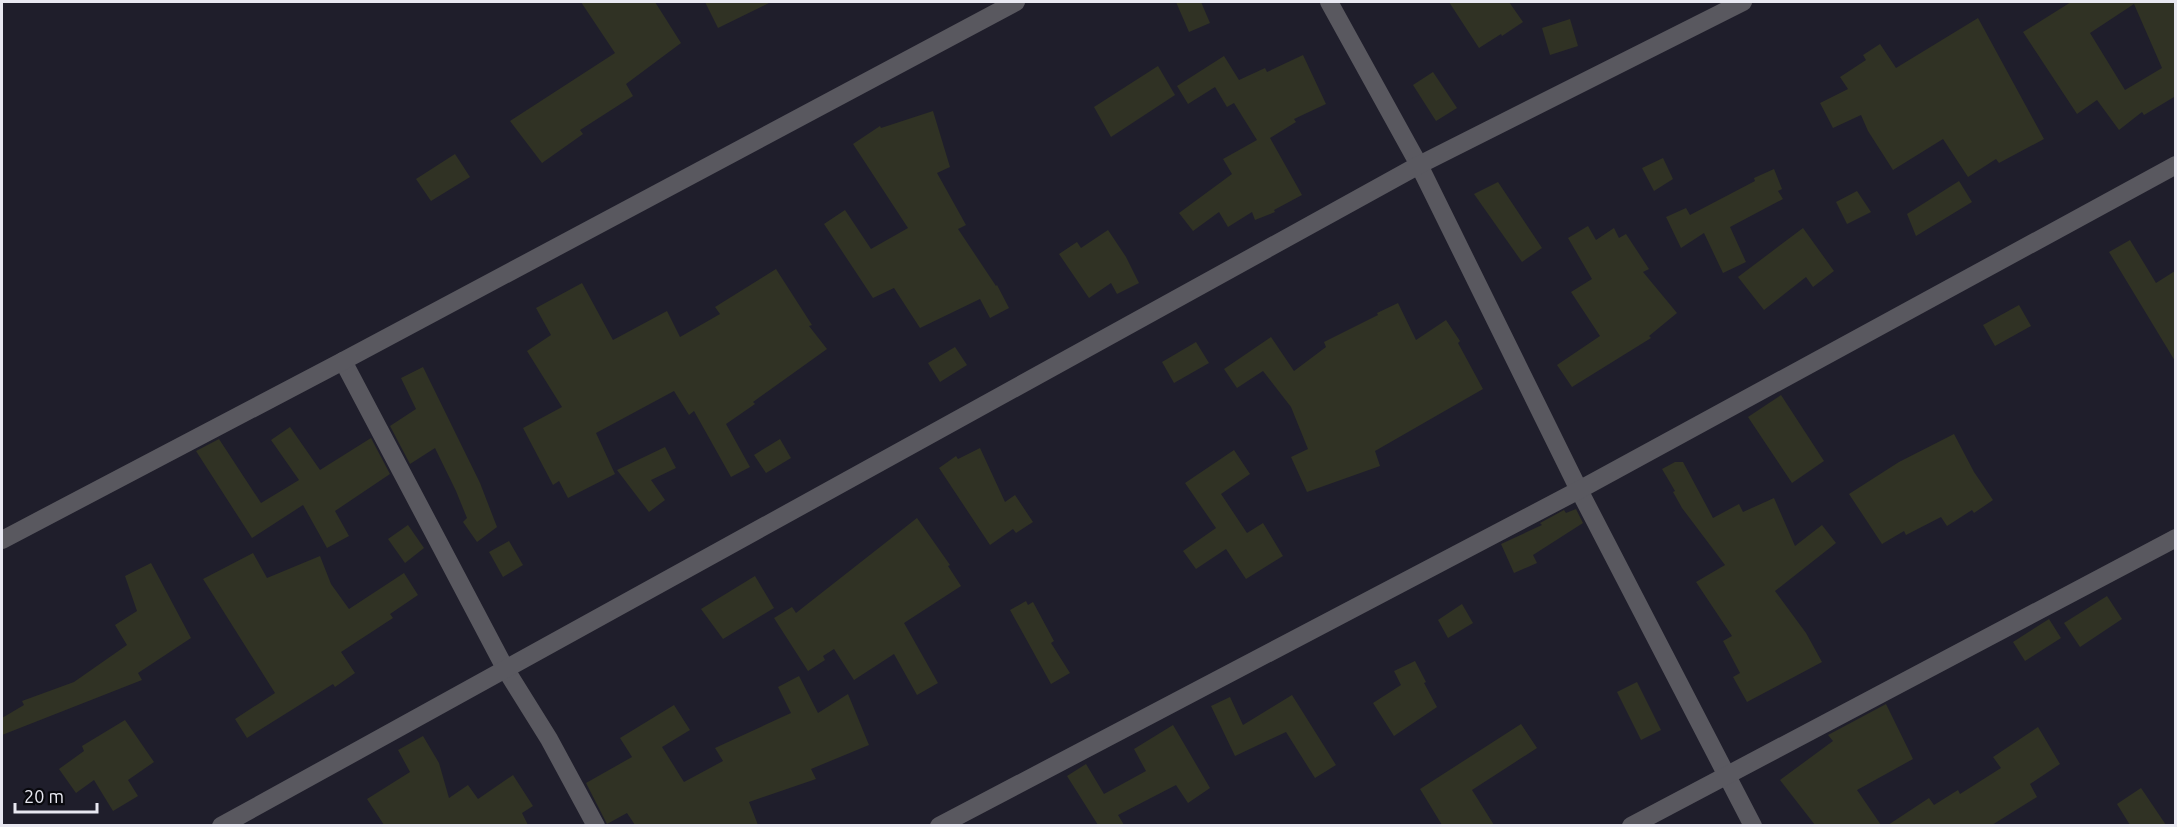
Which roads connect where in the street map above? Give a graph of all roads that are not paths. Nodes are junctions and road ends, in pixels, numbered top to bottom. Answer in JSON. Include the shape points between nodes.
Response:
{"nodes":[{"id":1,"x":1016,"y":2,"type":"edge"},
{"id":2,"x":1329,"y":2,"type":"edge"},
{"id":3,"x":1743,"y":2,"type":"edge"},
{"id":4,"x":1419,"y":165,"type":"junction"},
{"id":5,"x":2175,"y":165,"type":"edge"},
{"id":6,"x":343,"y":362,"type":"junction"},
{"id":7,"x":1579,"y":490,"type":"junction"},
{"id":8,"x":2175,"y":538,"type":"edge"},
{"id":9,"x":2,"y":540,"type":"edge"},
{"id":10,"x":506,"y":670,"type":"junction"},
{"id":11,"x":1726,"y":775,"type":"junction"},
{"id":12,"x":250,"y":819,"type":"edge"},
{"id":13,"x":221,"y":825,"type":"edge"},
{"id":14,"x":596,"y":825,"type":"edge"},
{"id":15,"x":939,"y":825,"type":"edge"},
{"id":16,"x":1630,"y":825,"type":"edge"},
{"id":17,"x":1753,"y":825,"type":"edge"}],
"edges":[{"from":1,"to":6,"type":"street"},
{"from":2,"to":4,"type":"street"},
{"from":3,"to":4,"type":"street"},
{"from":4,"to":7,"type":"street"},
{"from":4,"to":10,"type":"street"},
{"from":5,"to":7,"type":"street"},
{"from":6,"to":9,"type":"street"},
{"from":6,"to":10,"type":"street"},
{"from":7,"to":11,"type":"street"},
{"from":7,"to":15,"type":"street"},
{"from":8,"to":11,"type":"street"},
{"from":10,"to":12,"type":"street"},
{"from":10,"to":14,"type":"street"},
{"from":11,"to":16,"type":"street"},
{"from":11,"to":17,"type":"street"},
{"from":12,"to":13,"type":"street"}]}
